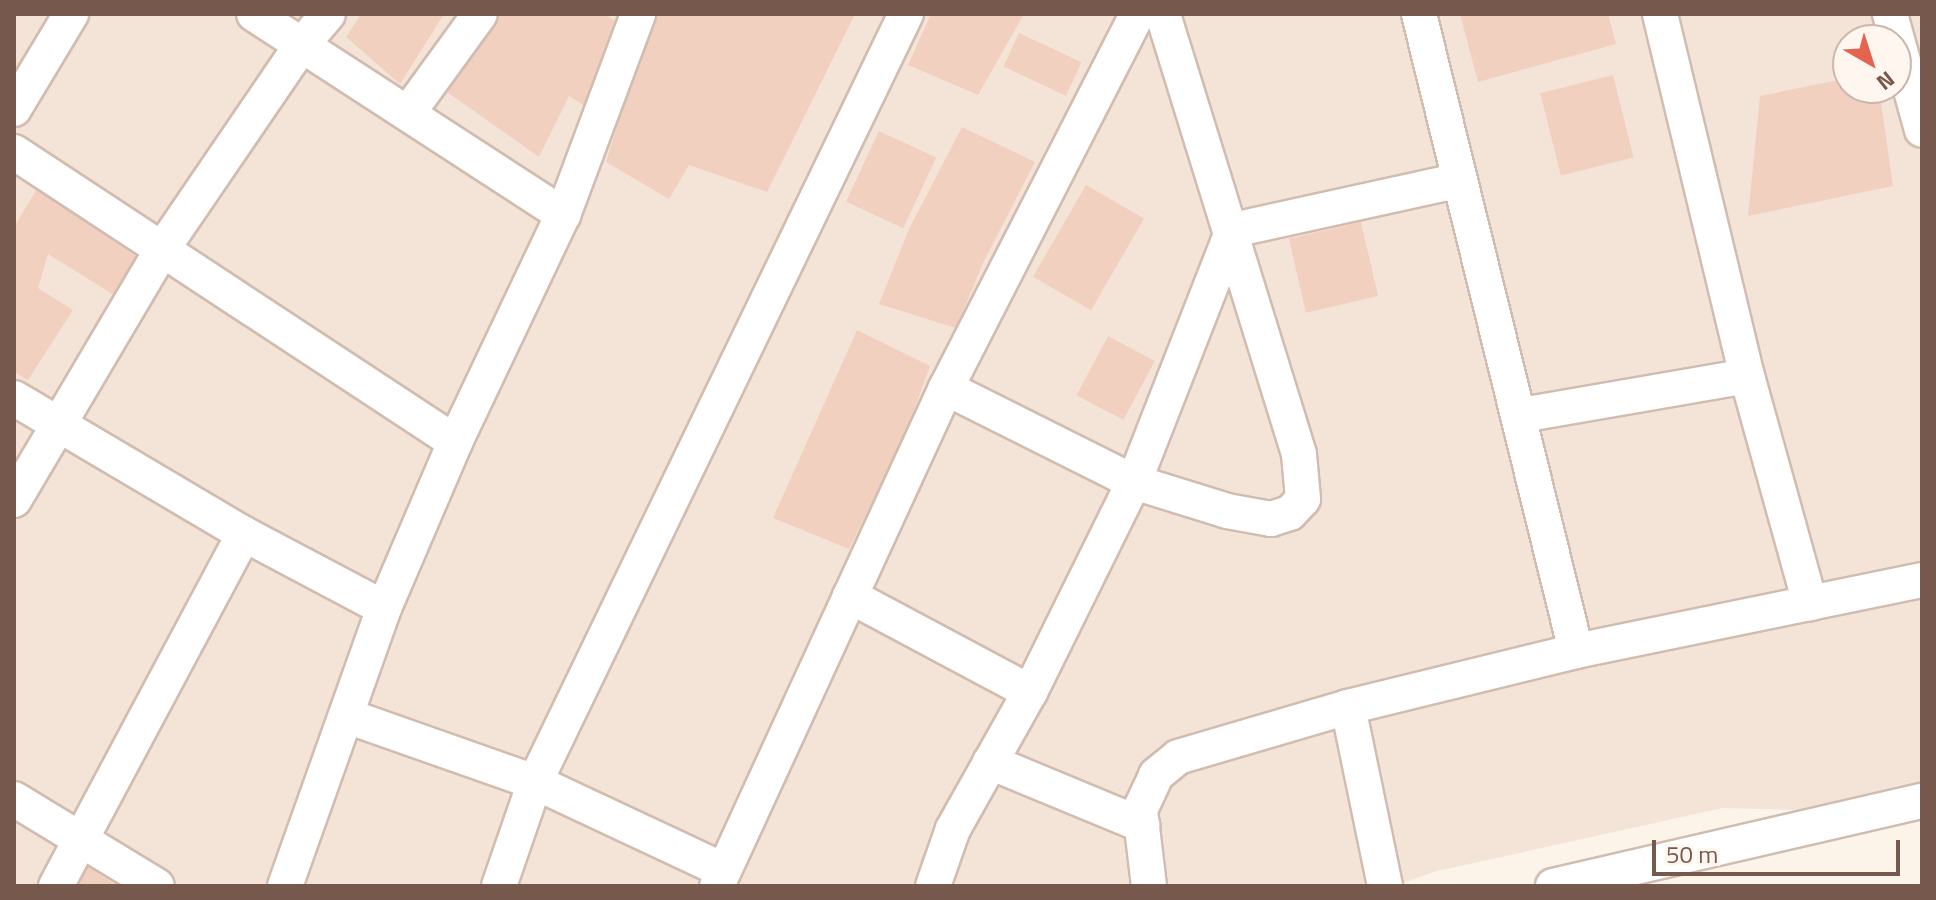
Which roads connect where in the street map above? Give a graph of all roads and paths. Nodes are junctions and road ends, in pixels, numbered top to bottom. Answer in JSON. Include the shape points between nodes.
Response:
{"nodes":[{"id":1,"x":71,"y":14,"type":"edge"},
{"id":2,"x":254,"y":14,"type":"edge"},
{"id":3,"x":328,"y":14,"type":"edge"},
{"id":4,"x":480,"y":14,"type":"edge"},
{"id":5,"x":638,"y":14,"type":"edge"},
{"id":6,"x":906,"y":14,"type":"edge"},
{"id":7,"x":1137,"y":14,"type":"edge"},
{"id":8,"x":1163,"y":14,"type":"edge"},
{"id":9,"x":1419,"y":14,"type":"edge"},
{"id":10,"x":1660,"y":14,"type":"edge"},
{"id":11,"x":1890,"y":14,"type":"edge"},
{"id":12,"x":300,"y":47,"type":"junction"},
{"id":13,"x":14,"y":109,"type":"edge"},
{"id":14,"x":408,"y":113,"type":"junction"},
{"id":15,"x":1922,"y":130,"type":"edge"},
{"id":16,"x":14,"y":152,"type":"edge"},
{"id":17,"x":1460,"y":180,"type":"junction"},
{"id":18,"x":563,"y":215,"type":"junction"},
{"id":19,"x":1233,"y":230,"type":"junction"},
{"id":20,"x":161,"y":251,"type":"junction"},
{"id":21,"x":1747,"y":376,"type":"junction"},
{"id":22,"x":946,"y":388,"type":"junction"},
{"id":23,"x":14,"y":398,"type":"edge"},
{"id":24,"x":1521,"y":415,"type":"junction"},
{"id":25,"x":56,"y":425,"type":"junction"},
{"id":26,"x":455,"y":442,"type":"junction"},
{"id":27,"x":1134,"y":482,"type":"junction"},
{"id":28,"x":14,"y":500,"type":"edge"},
{"id":29,"x":244,"y":534,"type":"junction"},
{"id":30,"x":1922,"y":580,"type":"edge"},
{"id":31,"x":850,"y":596,"type":"junction"},
{"id":32,"x":1810,"y":603,"type":"junction"},
{"id":33,"x":384,"y":608,"type":"junction"},
{"id":34,"x":1576,"y":651,"type":"junction"},
{"id":35,"x":1030,"y":692,"type":"junction"},
{"id":36,"x":1348,"y":707,"type":"junction"},
{"id":37,"x":350,"y":717,"type":"junction"},
{"id":38,"x":990,"y":762,"type":"junction"},
{"id":39,"x":535,"y":782,"type":"junction"},
{"id":40,"x":14,"y":799,"type":"edge"},
{"id":41,"x":1922,"y":801,"type":"edge"},
{"id":42,"x":1142,"y":825,"type":"junction"},
{"id":43,"x":84,"y":840,"type":"junction"},
{"id":44,"x":720,"y":878,"type":"edge"},
{"id":45,"x":56,"y":886,"type":"edge"},
{"id":46,"x":157,"y":886,"type":"edge"},
{"id":47,"x":285,"y":886,"type":"edge"},
{"id":48,"x":499,"y":886,"type":"edge"},
{"id":49,"x":933,"y":886,"type":"edge"},
{"id":50,"x":1149,"y":886,"type":"edge"},
{"id":51,"x":1385,"y":886,"type":"edge"},
{"id":52,"x":1553,"y":886,"type":"edge"}],
"edges":[{"from":1,"to":13,"type":"street"},
{"from":2,"to":12,"type":"street"},
{"from":3,"to":12,"type":"street"},
{"from":4,"to":14,"type":"street"},
{"from":5,"to":18,"type":"street"},
{"from":6,"to":39,"type":"street"},
{"from":7,"to":22,"type":"street"},
{"from":8,"to":19,"type":"street"},
{"from":9,"to":17,"type":"street"},
{"from":10,"to":21,"type":"street"},
{"from":11,"to":15,"type":"street"},
{"from":12,"to":14,"type":"street"},
{"from":12,"to":20,"type":"street"},
{"from":14,"to":18,"type":"street"},
{"from":16,"to":20,"type":"street"},
{"from":17,"to":19,"type":"street"},
{"from":17,"to":24,"type":"street"},
{"from":18,"to":26,"type":"street"},
{"from":19,"to":27,"type":"street"},
{"from":19,"to":27,"type":"street","via":[[1299,454],[1303,499],[1290,513],[1271,519]]},
{"from":20,"to":25,"type":"street"},
{"from":20,"to":26,"type":"street"},
{"from":21,"to":24,"type":"street"},
{"from":21,"to":32,"type":"street"},
{"from":22,"to":27,"type":"street"},
{"from":22,"to":31,"type":"street"},
{"from":23,"to":25,"type":"street"},
{"from":24,"to":34,"type":"street"},
{"from":25,"to":28,"type":"street"},
{"from":25,"to":29,"type":"street"},
{"from":26,"to":33,"type":"street"},
{"from":27,"to":35,"type":"street"},
{"from":29,"to":33,"type":"street"},
{"from":29,"to":43,"type":"street"},
{"from":30,"to":32,"type":"street"},
{"from":31,"to":35,"type":"street"},
{"from":31,"to":44,"type":"street"},
{"from":32,"to":34,"type":"street"},
{"from":33,"to":37,"type":"street"},
{"from":34,"to":36,"type":"street"},
{"from":35,"to":38,"type":"street"},
{"from":36,"to":42,"type":"street","via":[[1178,757],[1156,775],[1140,810]]},
{"from":36,"to":51,"type":"street"},
{"from":37,"to":39,"type":"street"},
{"from":37,"to":47,"type":"street"},
{"from":38,"to":42,"type":"street"},
{"from":38,"to":49,"type":"street","via":[[953,829]]},
{"from":39,"to":44,"type":"street"},
{"from":39,"to":48,"type":"street"},
{"from":40,"to":43,"type":"street"},
{"from":41,"to":52,"type":"street"},
{"from":42,"to":50,"type":"street"},
{"from":43,"to":45,"type":"street"},
{"from":43,"to":46,"type":"street"}]}
